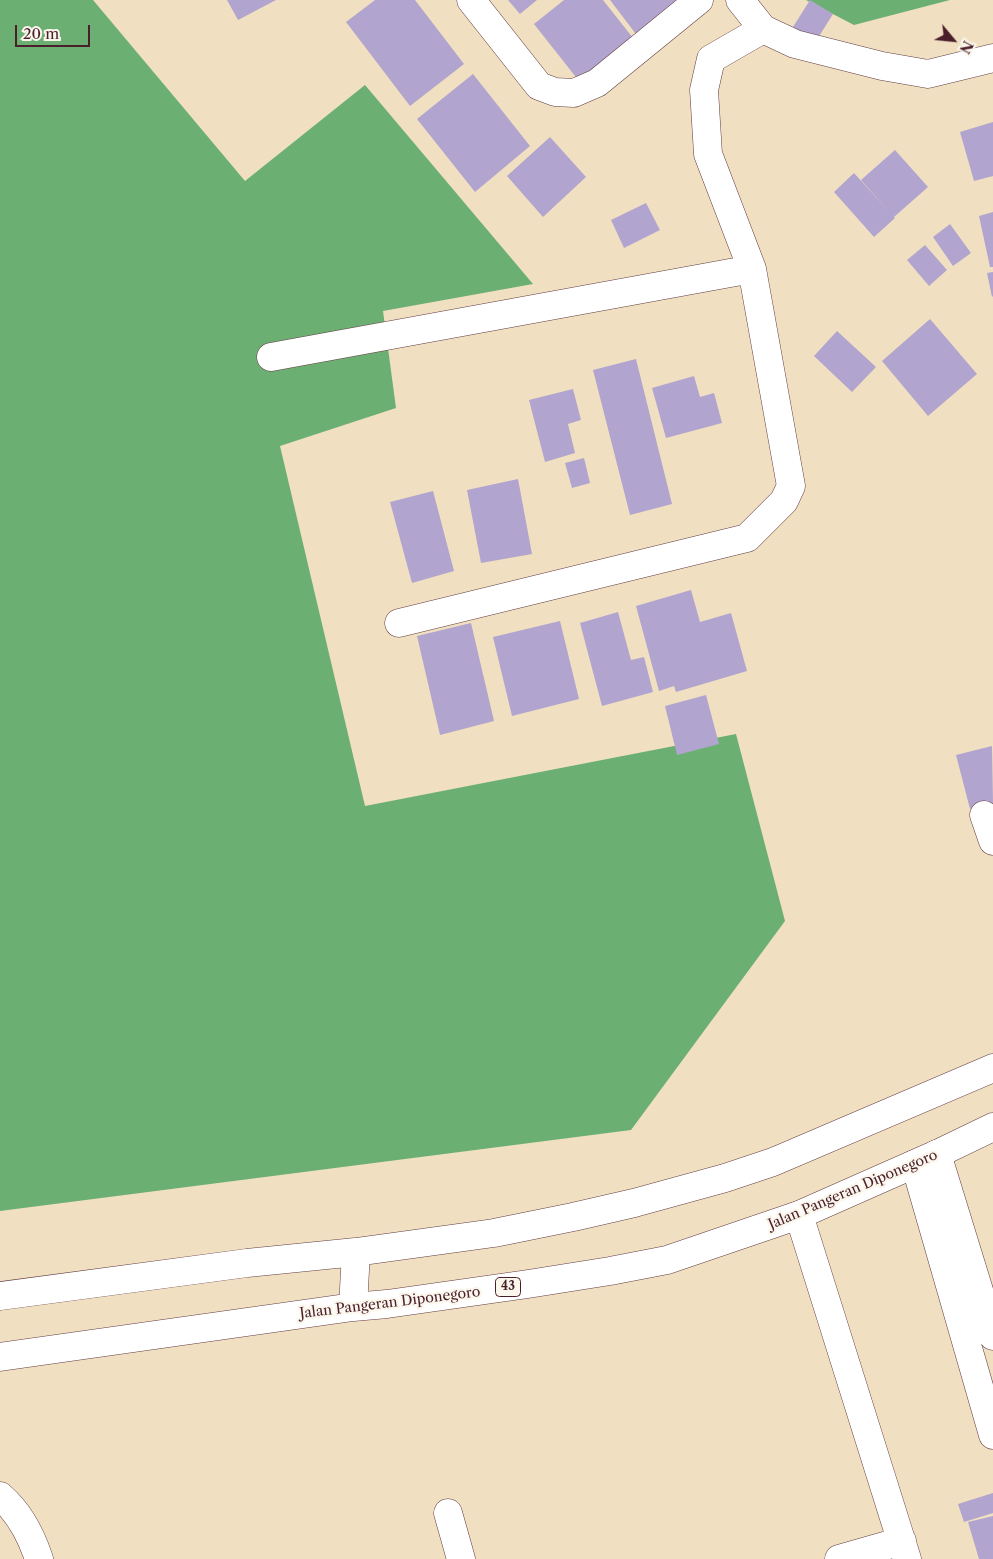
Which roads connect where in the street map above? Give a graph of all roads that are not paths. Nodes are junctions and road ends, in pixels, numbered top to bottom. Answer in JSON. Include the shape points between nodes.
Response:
{"nodes":[{"id":1,"x":471,"y":0,"type":"edge"},
{"id":2,"x":699,"y":0,"type":"edge"},
{"id":3,"x":740,"y":0,"type":"edge"},
{"id":4,"x":763,"y":29,"type":"junction"},
{"id":5,"x":993,"y":58,"type":"edge"},
{"id":6,"x":752,"y":269,"type":"junction"},
{"id":7,"x":271,"y":357,"type":"dead end"},
{"id":8,"x":399,"y":624,"type":"dead end"},
{"id":9,"x":984,"y":815,"type":"dead end"},
{"id":10,"x":993,"y":841,"type":"edge"},
{"id":11,"x":993,"y":1068,"type":"edge"},
{"id":12,"x":993,"y":1127,"type":"edge"},
{"id":13,"x":926,"y":1159,"type":"junction"},
{"id":14,"x":799,"y":1215,"type":"junction"},
{"id":15,"x":356,"y":1252,"type":"junction"},
{"id":16,"x":0,"y":1296,"type":"edge"},
{"id":17,"x":353,"y":1307,"type":"junction"},
{"id":18,"x":993,"y":1336,"type":"edge"},
{"id":19,"x":0,"y":1357,"type":"edge"},
{"id":20,"x":993,"y":1435,"type":"edge"},
{"id":21,"x":0,"y":1496,"type":"edge"},
{"id":22,"x":448,"y":1513,"type":"dead end"},
{"id":23,"x":904,"y":1550,"type":"edge"},
{"id":24,"x":39,"y":1559,"type":"edge"},
{"id":25,"x":461,"y":1559,"type":"edge"},
{"id":26,"x":839,"y":1559,"type":"edge"}],
"edges":[{"from":1,"to":2,"type":"main road","via":[[538,86],[555,92],[574,93],[597,83]]},
{"from":3,"to":4,"type":"main road"},
{"from":4,"to":5,"type":"main road","via":[[794,44],[928,74]]},
{"from":4,"to":6,"type":"main road","via":[[711,59],[704,90],[708,154]]},
{"from":6,"to":7,"type":"main road"},
{"from":6,"to":8,"type":"main road","via":[[791,486],[784,501],[747,538]]},
{"from":9,"to":10,"type":"main road"},
{"from":11,"to":15,"type":"main road","via":[[773,1162],[725,1178],[634,1203],[494,1233]]},
{"from":12,"to":13,"type":"main road","name":"Jalan Pangeran Diponegoro","number":"43"},
{"from":13,"to":14,"type":"main road","name":"Jalan Pangeran Diponegoro","number":"43"},
{"from":13,"to":18,"type":"main road"},
{"from":13,"to":20,"type":"main road"},
{"from":14,"to":17,"type":"main road","name":"Jalan Pangeran Diponegoro","number":"43","via":[[667,1260],[528,1284]]},
{"from":14,"to":23,"type":"main road"},
{"from":15,"to":16,"type":"main road"},
{"from":15,"to":17,"type":"main road"},
{"from":17,"to":19,"type":"main road","name":"Jalan Pangeran Diponegoro","number":"43"},
{"from":21,"to":24,"type":"main road","via":[[19,1516]]},
{"from":22,"to":25,"type":"main road"},
{"from":23,"to":26,"type":"main road"}]}
